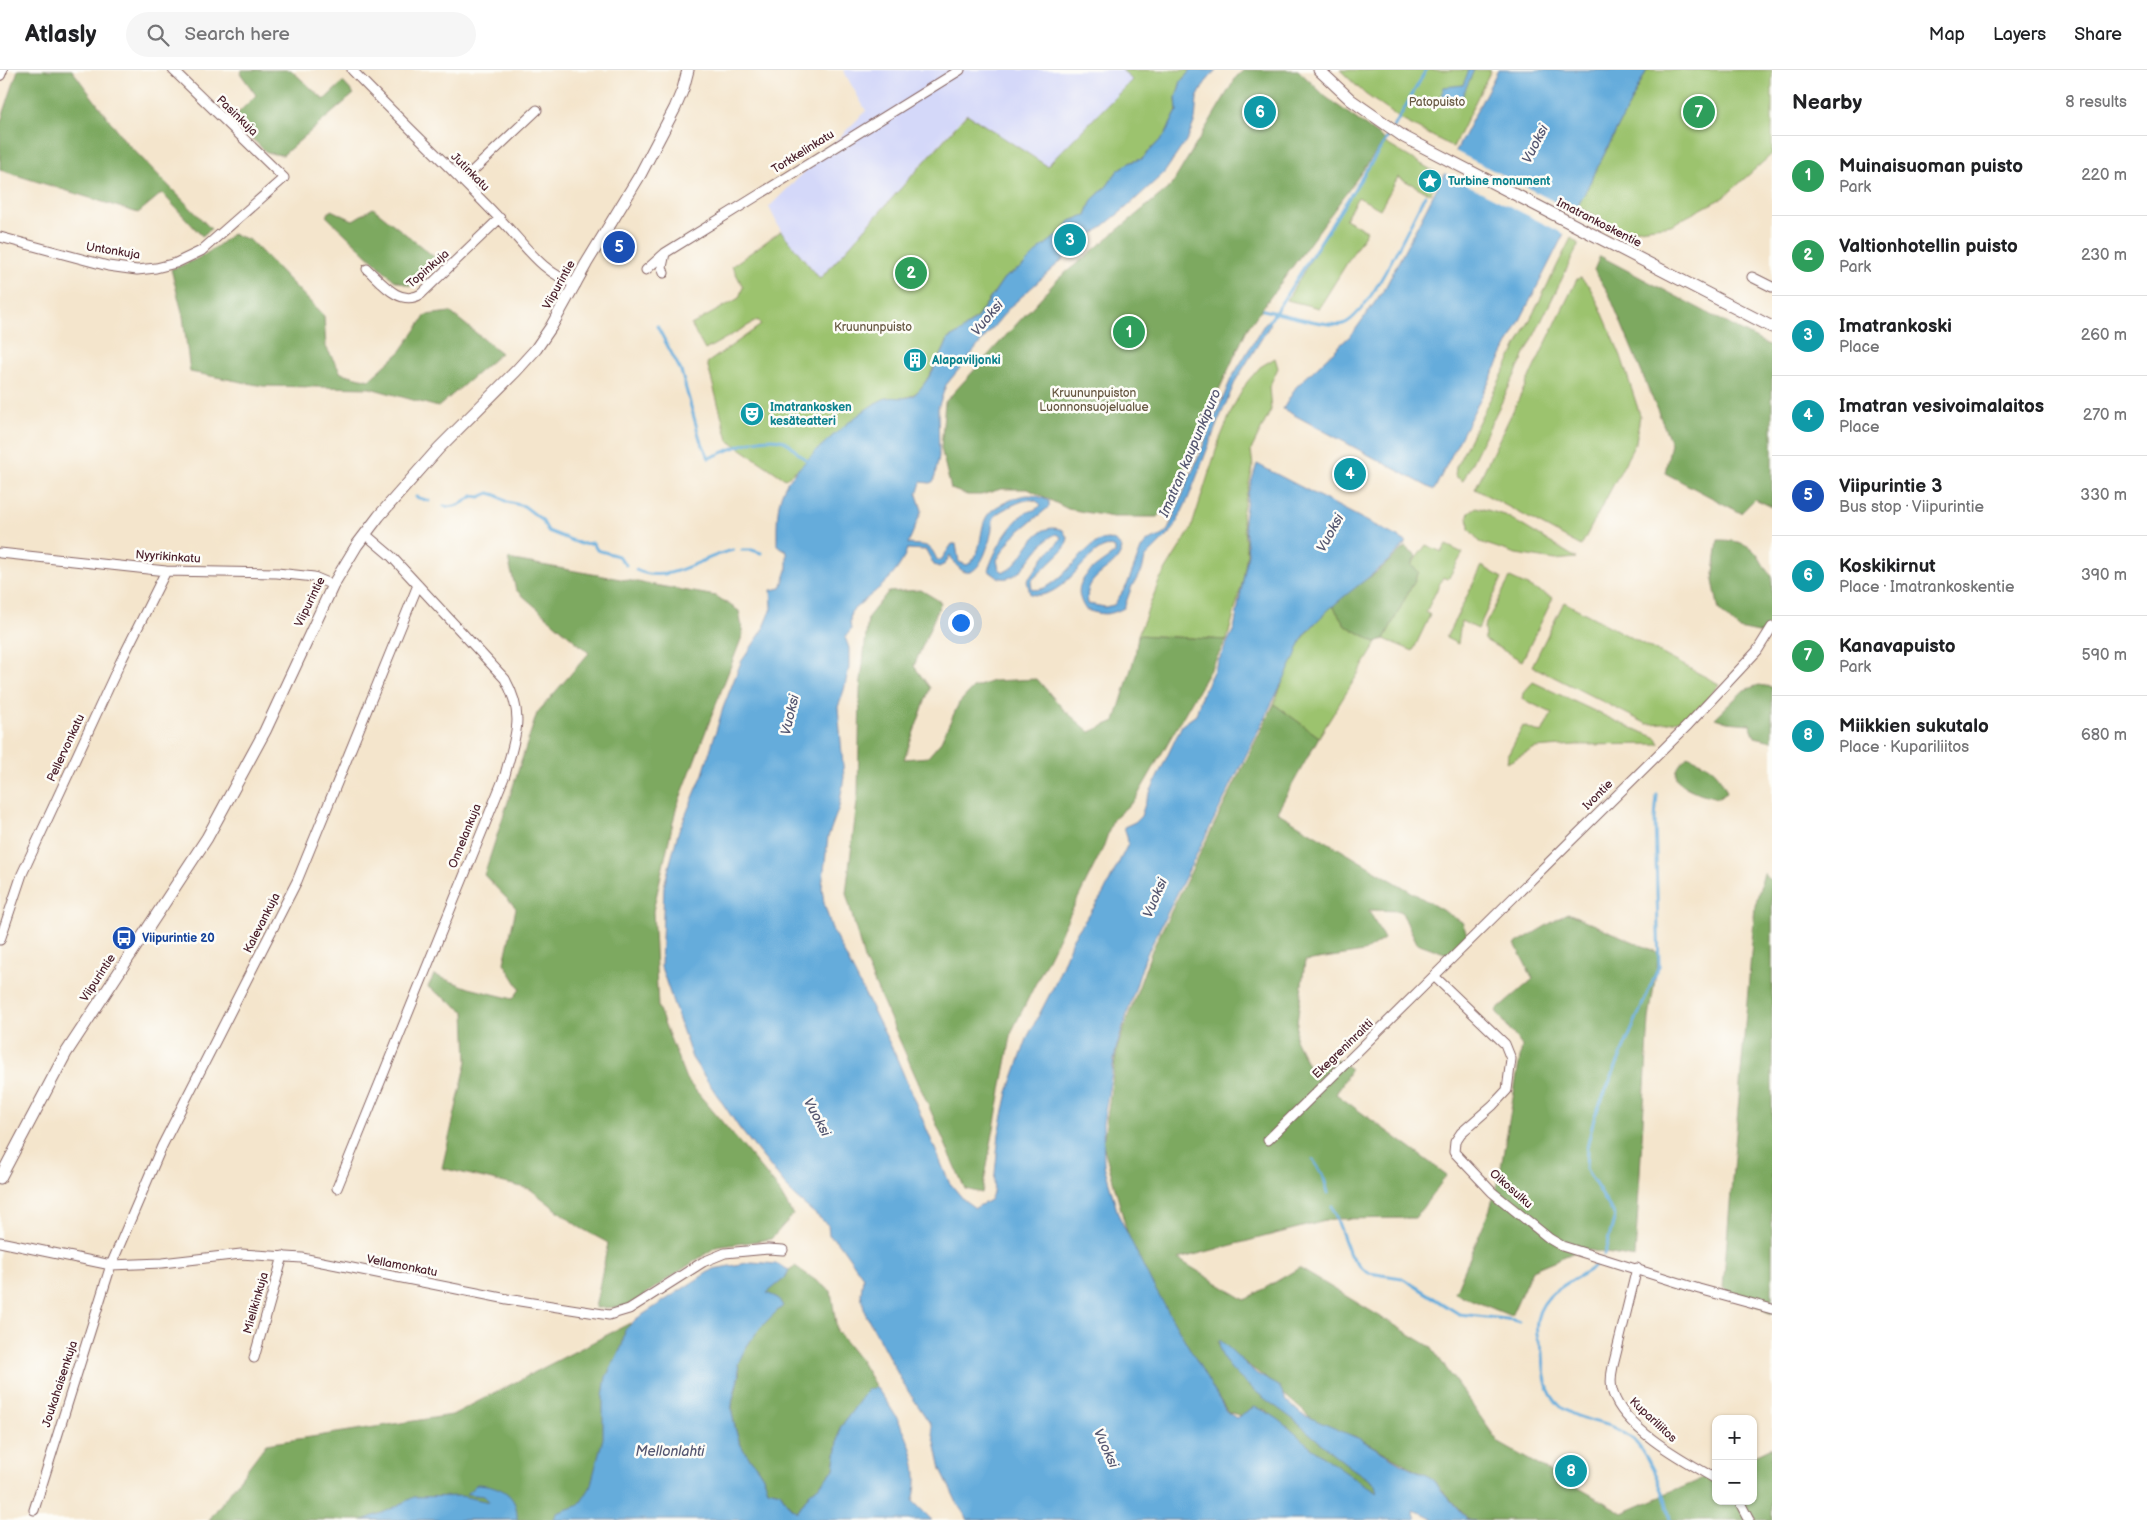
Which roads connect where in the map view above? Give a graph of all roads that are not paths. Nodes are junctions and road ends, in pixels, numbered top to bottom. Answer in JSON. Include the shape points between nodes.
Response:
{"nodes":[{"id":1,"x":2,"y":70,"type":"edge"},
{"id":2,"x":173,"y":70,"type":"edge"},
{"id":3,"x":352,"y":70,"type":"edge"},
{"id":4,"x":688,"y":70,"type":"edge"},
{"id":5,"x":1319,"y":70,"type":"edge"},
{"id":6,"x":955,"y":71,"type":"edge"},
{"id":7,"x":0,"y":74,"type":"edge"},
{"id":8,"x":537,"y":110,"type":"dead end"},
{"id":9,"x":284,"y":178,"type":"joint"},
{"id":10,"x":462,"y":181,"type":"junction"},
{"id":11,"x":500,"y":218,"type":"junction"},
{"id":12,"x":0,"y":237,"type":"edge"},
{"id":13,"x":665,"y":253,"type":"junction"},
{"id":14,"x":367,"y":269,"type":"dead end"},
{"id":15,"x":646,"y":270,"type":"dead end"},
{"id":16,"x":664,"y":273,"type":"dead end"},
{"id":17,"x":1752,"y":277,"type":"dead end"},
{"id":18,"x":576,"y":284,"type":"junction"},
{"id":19,"x":1772,"y":287,"type":"edge"},
{"id":20,"x":1772,"y":327,"type":"edge"},
{"id":21,"x":365,"y":534,"type":"junction"},
{"id":22,"x":0,"y":553,"type":"edge"},
{"id":23,"x":166,"y":571,"type":"junction"},
{"id":24,"x":333,"y":585,"type":"junction"},
{"id":25,"x":418,"y":586,"type":"junction"},
{"id":26,"x":1772,"y":627,"type":"edge"},
{"id":27,"x":0,"y":940,"type":"edge"},
{"id":28,"x":1435,"y":976,"type":"junction"},
{"id":29,"x":1268,"y":1140,"type":"dead end"},
{"id":30,"x":0,"y":1178,"type":"edge"},
{"id":31,"x":337,"y":1188,"type":"dead end"},
{"id":32,"x":0,"y":1242,"type":"edge"},
{"id":33,"x":783,"y":1250,"type":"dead end"},
{"id":34,"x":283,"y":1256,"type":"junction"},
{"id":35,"x":111,"y":1265,"type":"junction"},
{"id":36,"x":1637,"y":1268,"type":"junction"},
{"id":37,"x":1772,"y":1309,"type":"edge"},
{"id":38,"x":254,"y":1358,"type":"dead end"},
{"id":39,"x":1712,"y":1477,"type":"edge"},
{"id":40,"x":1741,"y":1505,"type":"edge"},
{"id":41,"x":34,"y":1510,"type":"dead end"},
{"id":42,"x":1749,"y":1520,"type":"edge"}],
"edges":[{"from":1,"to":7,"type":"street"},
{"from":2,"to":9,"type":"street","name":"Pasinkuja"},
{"from":3,"to":10,"type":"street","name":"Jutinkatu"},
{"from":4,"to":18,"type":"main road","name":"Viipurintie","via":[[675,108],[640,175]]},
{"from":5,"to":20,"type":"main road","name":"Imatrankoskentie","via":[[1351,100],[1398,133]]},
{"from":6,"to":13,"type":"street","name":"Torkkelinkatu"},
{"from":8,"to":10,"type":"street"},
{"from":9,"to":12,"type":"street","name":"Untonkuja","via":[[200,251],[176,263],[156,268],[137,270],[108,266]]},
{"from":10,"to":11,"type":"street","name":"Jutinkatu"},
{"from":11,"to":14,"type":"street","name":"Topinkuja","via":[[414,299],[397,296]]},
{"from":11,"to":18,"type":"street","name":"Jutinkatu","via":[[537,260],[558,277]]},
{"from":13,"to":15,"type":"street","name":"Torkkelinkatu"},
{"from":13,"to":16,"type":"street"},
{"from":17,"to":19,"type":"street"},
{"from":18,"to":21,"type":"main road","name":"Viipurintie","via":[[536,348],[439,448]]},
{"from":21,"to":24,"type":"main road","name":"Viipurintie"},
{"from":21,"to":25,"type":"street","name":"Onnelankuja"},
{"from":22,"to":23,"type":"street","name":"Nyyrikinkatu"},
{"from":23,"to":24,"type":"street","name":"Nyyrikinkatu","via":[[277,573],[314,577]]},
{"from":23,"to":27,"type":"street","name":"Pellervonkatu","via":[[22,874]]},
{"from":24,"to":30,"type":"main road","name":"Viipurintie","via":[[265,730],[207,838],[66,1053]]},
{"from":25,"to":31,"type":"street","name":"Onnelankuja","via":[[505,679],[514,696],[517,730],[505,774]]},
{"from":25,"to":35,"type":"street","name":"Kalevankuja","via":[[297,880],[162,1146]]},
{"from":26,"to":28,"type":"street","name":"Ivontie","via":[[1757,651],[1694,718]]},
{"from":28,"to":29,"type":"street","name":"Ekegreninraitti"},
{"from":28,"to":36,"type":"street","name":"Oikosulku","via":[[1505,1044],[1511,1059],[1507,1090],[1461,1133],[1455,1142],[1454,1152],[1492,1192],[1550,1239],[1574,1251]]},
{"from":32,"to":35,"type":"street","name":"Vellamonkatu"},
{"from":33,"to":34,"type":"street","name":"Vellamonkatu","via":[[725,1253],[703,1262],[630,1309],[609,1315]]},
{"from":34,"to":35,"type":"street","name":"Vellamonkatu","via":[[241,1254]]},
{"from":34,"to":38,"type":"street","name":"Mielikinkuja"},
{"from":35,"to":41,"type":"street","name":"Joukahaisenkuja"},
{"from":36,"to":37,"type":"street","name":"Oikosulku"},
{"from":36,"to":39,"type":"street","name":"Kupariliitos","via":[[1613,1366],[1613,1394],[1624,1412],[1659,1444]]},
{"from":40,"to":42,"type":"street"}]}
